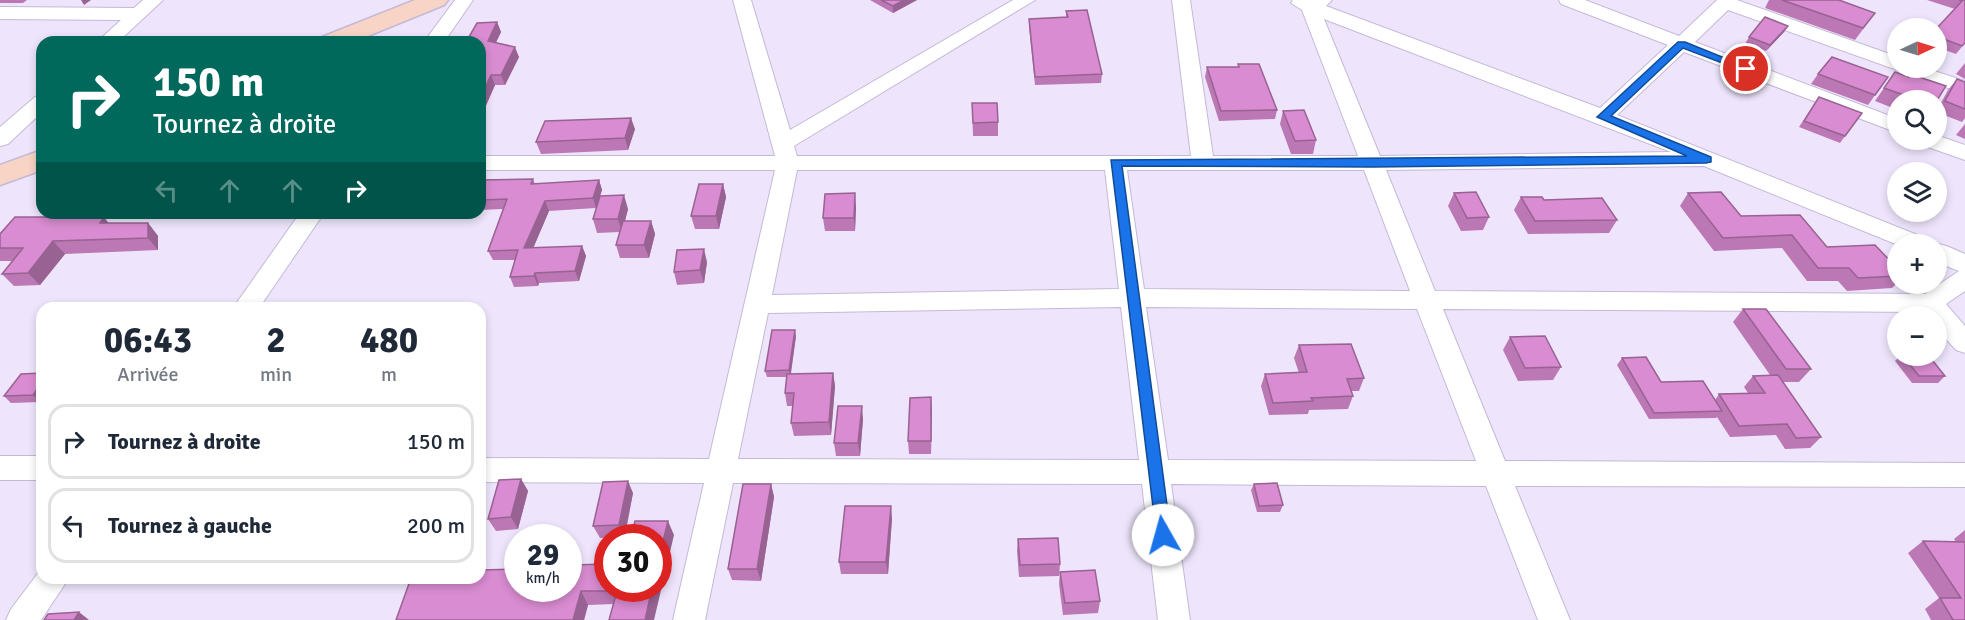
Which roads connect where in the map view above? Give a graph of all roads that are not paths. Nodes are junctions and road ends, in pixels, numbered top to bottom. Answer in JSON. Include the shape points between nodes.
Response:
{"nodes":[{"id":1,"x":154,"y":0,"type":"edge"},
{"id":2,"x":436,"y":0,"type":"edge"},
{"id":3,"x":464,"y":0,"type":"edge"},
{"id":4,"x":742,"y":0,"type":"edge"},
{"id":5,"x":1026,"y":0,"type":"edge"},
{"id":6,"x":1181,"y":0,"type":"edge"},
{"id":7,"x":1568,"y":0,"type":"edge"},
{"id":8,"x":1310,"y":2,"type":"edge"},
{"id":9,"x":1727,"y":2,"type":"edge"},
{"id":10,"x":0,"y":13,"type":"edge"},
{"id":11,"x":138,"y":14,"type":"junction"},
{"id":12,"x":114,"y":36,"type":"edge"},
{"id":13,"x":346,"y":36,"type":"edge"},
{"id":14,"x":438,"y":36,"type":"edge"},
{"id":15,"x":1682,"y":44,"type":"junction"},
{"id":16,"x":1887,"y":60,"type":"edge"},
{"id":17,"x":1936,"y":78,"type":"edge"},
{"id":18,"x":1965,"y":88,"type":"edge"},
{"id":19,"x":36,"y":106,"type":"edge"},
{"id":20,"x":1603,"y":117,"type":"junction"},
{"id":21,"x":1887,"y":123,"type":"edge"},
{"id":22,"x":0,"y":139,"type":"edge"},
{"id":23,"x":1947,"y":146,"type":"edge"},
{"id":24,"x":785,"y":153,"type":"junction"},
{"id":25,"x":1965,"y":153,"type":"edge"},
{"id":26,"x":1706,"y":159,"type":"junction"},
{"id":27,"x":36,"y":162,"type":"edge"},
{"id":28,"x":1115,"y":163,"type":"junction"},
{"id":29,"x":1203,"y":163,"type":"junction"},
{"id":30,"x":486,"y":164,"type":"edge"},
{"id":31,"x":1372,"y":164,"type":"junction"},
{"id":32,"x":0,"y":176,"type":"edge"},
{"id":33,"x":308,"y":219,"type":"edge"},
{"id":34,"x":1892,"y":234,"type":"edge"},
{"id":35,"x":1947,"y":257,"type":"edge"},
{"id":36,"x":1965,"y":264,"type":"edge"},
{"id":37,"x":1965,"y":278,"type":"edge"},
{"id":38,"x":1134,"y":298,"type":"junction"},
{"id":39,"x":1427,"y":301,"type":"junction"},
{"id":40,"x":249,"y":302,"type":"edge"},
{"id":41,"x":1930,"y":303,"type":"junction"},
{"id":42,"x":757,"y":304,"type":"junction"},
{"id":43,"x":1965,"y":342,"type":"edge"},
{"id":44,"x":0,"y":468,"type":"edge"},
{"id":45,"x":36,"y":468,"type":"edge"},
{"id":46,"x":486,"y":470,"type":"edge"},
{"id":47,"x":721,"y":470,"type":"junction"},
{"id":48,"x":1155,"y":472,"type":"junction"},
{"id":49,"x":1496,"y":474,"type":"junction"},
{"id":50,"x":1965,"y":475,"type":"edge"},
{"id":51,"x":48,"y":584,"type":"edge"},
{"id":52,"x":22,"y":620,"type":"edge"},
{"id":53,"x":688,"y":620,"type":"edge"},
{"id":54,"x":1174,"y":620,"type":"edge"},
{"id":55,"x":1554,"y":620,"type":"edge"}],
"edges":[{"from":1,"to":11,"type":"street"},
{"from":2,"to":13,"type":"street"},
{"from":3,"to":14,"type":"street"},
{"from":4,"to":24,"type":"street"},
{"from":5,"to":24,"type":"street"},
{"from":6,"to":29,"type":"street"},
{"from":7,"to":15,"type":"street"},
{"from":8,"to":20,"type":"street"},
{"from":8,"to":31,"type":"street"},
{"from":9,"to":15,"type":"street"},
{"from":9,"to":16,"type":"street"},
{"from":10,"to":11,"type":"street"},
{"from":11,"to":12,"type":"street"},
{"from":15,"to":20,"type":"street"},
{"from":15,"to":21,"type":"street"},
{"from":17,"to":18,"type":"street"},
{"from":19,"to":22,"type":"street"},
{"from":20,"to":26,"type":"street"},
{"from":23,"to":25,"type":"street"},
{"from":24,"to":28,"type":"street"},
{"from":24,"to":30,"type":"street"},
{"from":24,"to":42,"type":"street"},
{"from":26,"to":31,"type":"street"},
{"from":26,"to":34,"type":"street"},
{"from":27,"to":32,"type":"street"},
{"from":28,"to":29,"type":"street"},
{"from":28,"to":38,"type":"street"},
{"from":29,"to":31,"type":"street"},
{"from":31,"to":39,"type":"street"},
{"from":33,"to":40,"type":"street"},
{"from":35,"to":36,"type":"street"},
{"from":37,"to":41,"type":"street"},
{"from":38,"to":39,"type":"street"},
{"from":38,"to":42,"type":"street"},
{"from":38,"to":48,"type":"street"},
{"from":39,"to":41,"type":"street"},
{"from":39,"to":49,"type":"street"},
{"from":41,"to":43,"type":"street"},
{"from":42,"to":47,"type":"street"},
{"from":44,"to":45,"type":"street"},
{"from":46,"to":47,"type":"street"},
{"from":47,"to":48,"type":"street"},
{"from":47,"to":53,"type":"street"},
{"from":48,"to":49,"type":"street"},
{"from":48,"to":54,"type":"street"},
{"from":49,"to":50,"type":"street"},
{"from":49,"to":55,"type":"street"},
{"from":51,"to":52,"type":"street"}]}
